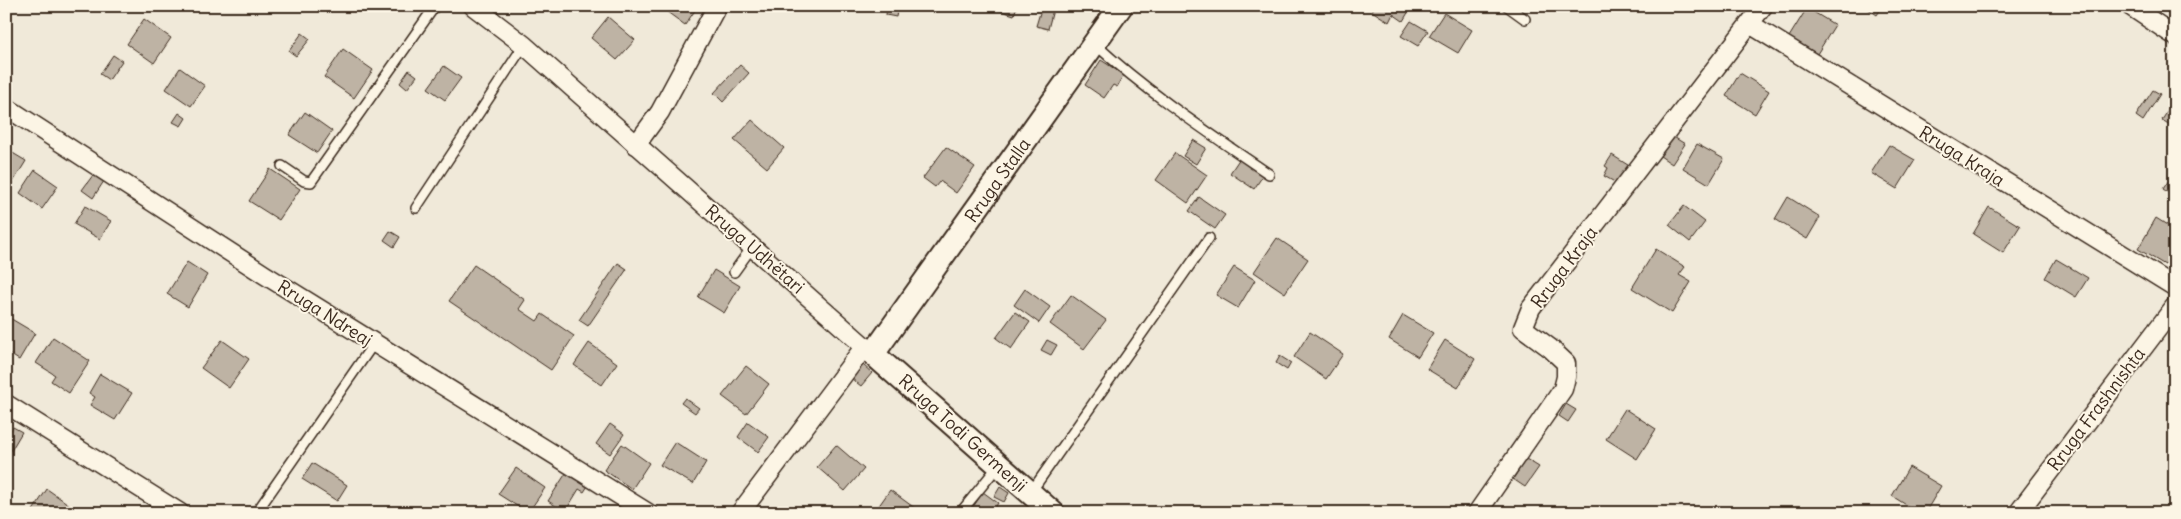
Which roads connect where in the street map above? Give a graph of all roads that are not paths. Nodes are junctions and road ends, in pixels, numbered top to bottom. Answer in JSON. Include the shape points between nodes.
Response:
{"nodes":[{"id":1,"x":435,"y":6,"type":"edge"},
{"id":2,"x":473,"y":6,"type":"edge"},
{"id":3,"x":717,"y":6,"type":"edge"},
{"id":4,"x":1121,"y":6,"type":"edge"},
{"id":5,"x":1506,"y":6,"type":"edge"},
{"id":6,"x":1763,"y":6,"type":"edge"},
{"id":7,"x":2130,"y":6,"type":"edge"},
{"id":8,"x":1525,"y":19,"type":"dead end"},
{"id":9,"x":1750,"y":24,"type":"junction"},
{"id":10,"x":2175,"y":36,"type":"edge"},
{"id":11,"x":1094,"y":43,"type":"junction"},
{"id":12,"x":524,"y":45,"type":"junction"},
{"id":13,"x":6,"y":107,"type":"edge"},
{"id":14,"x":636,"y":145,"type":"junction"},
{"id":15,"x":282,"y":166,"type":"dead end"},
{"id":16,"x":1269,"y":174,"type":"dead end"},
{"id":17,"x":416,"y":208,"type":"dead end"},
{"id":18,"x":1209,"y":238,"type":"dead end"},
{"id":19,"x":752,"y":247,"type":"junction"},
{"id":20,"x":734,"y":272,"type":"dead end"},
{"id":21,"x":2175,"y":287,"type":"edge"},
{"id":22,"x":2175,"y":306,"type":"edge"},
{"id":23,"x":374,"y":343,"type":"junction"},
{"id":24,"x":869,"y":350,"type":"junction"},
{"id":25,"x":6,"y":404,"type":"edge"},
{"id":26,"x":999,"y":465,"type":"junction"},
{"id":27,"x":1031,"y":493,"type":"junction"},
{"id":28,"x":2018,"y":512,"type":"edge"},
{"id":29,"x":180,"y":513,"type":"edge"},
{"id":30,"x":256,"y":513,"type":"edge"},
{"id":31,"x":648,"y":513,"type":"edge"},
{"id":32,"x":740,"y":513,"type":"edge"},
{"id":33,"x":960,"y":513,"type":"edge"},
{"id":34,"x":1053,"y":513,"type":"edge"},
{"id":35,"x":1477,"y":513,"type":"edge"}],
"edges":[{"from":1,"to":15,"type":"lane","via":[[311,182],[304,181]]},
{"from":2,"to":12,"type":"street","name":"Rruga Udhëtari"},
{"from":3,"to":14,"type":"street","via":[[660,112]]},
{"from":4,"to":11,"type":"street","name":"Rruga Stalla"},
{"from":5,"to":8,"type":"lane"},
{"from":6,"to":9,"type":"street","name":"Rruga Kraja"},
{"from":7,"to":10,"type":"street"},
{"from":9,"to":21,"type":"street","name":"Rruga Kraja"},
{"from":9,"to":35,"type":"street","name":"Rruga Kraja","via":[[1531,308],[1523,328],[1566,363],[1563,389]]},
{"from":11,"to":16,"type":"lane","via":[[1171,107]]},
{"from":11,"to":24,"type":"street","name":"Rruga Stalla"},
{"from":12,"to":14,"type":"street","name":"Rruga Udhëtari"},
{"from":12,"to":17,"type":"lane"},
{"from":13,"to":23,"type":"street","name":"Rruga Ndreaj"},
{"from":14,"to":19,"type":"street","name":"Rruga Udhëtari"},
{"from":18,"to":27,"type":"lane"},
{"from":19,"to":20,"type":"lane"},
{"from":19,"to":24,"type":"street","name":"Rruga Udhëtari"},
{"from":22,"to":28,"type":"street","name":"Rruga Frashnishta"},
{"from":23,"to":30,"type":"lane"},
{"from":23,"to":31,"type":"street","name":"Rruga Ndreaj"},
{"from":24,"to":26,"type":"street","name":"Rruga Todi Germenji"},
{"from":24,"to":32,"type":"street"},
{"from":25,"to":29,"type":"street"},
{"from":26,"to":27,"type":"street","name":"Rruga Todi Germenji"},
{"from":26,"to":33,"type":"lane"},
{"from":27,"to":34,"type":"street","name":"Rruga Todi Germenji"}]}
